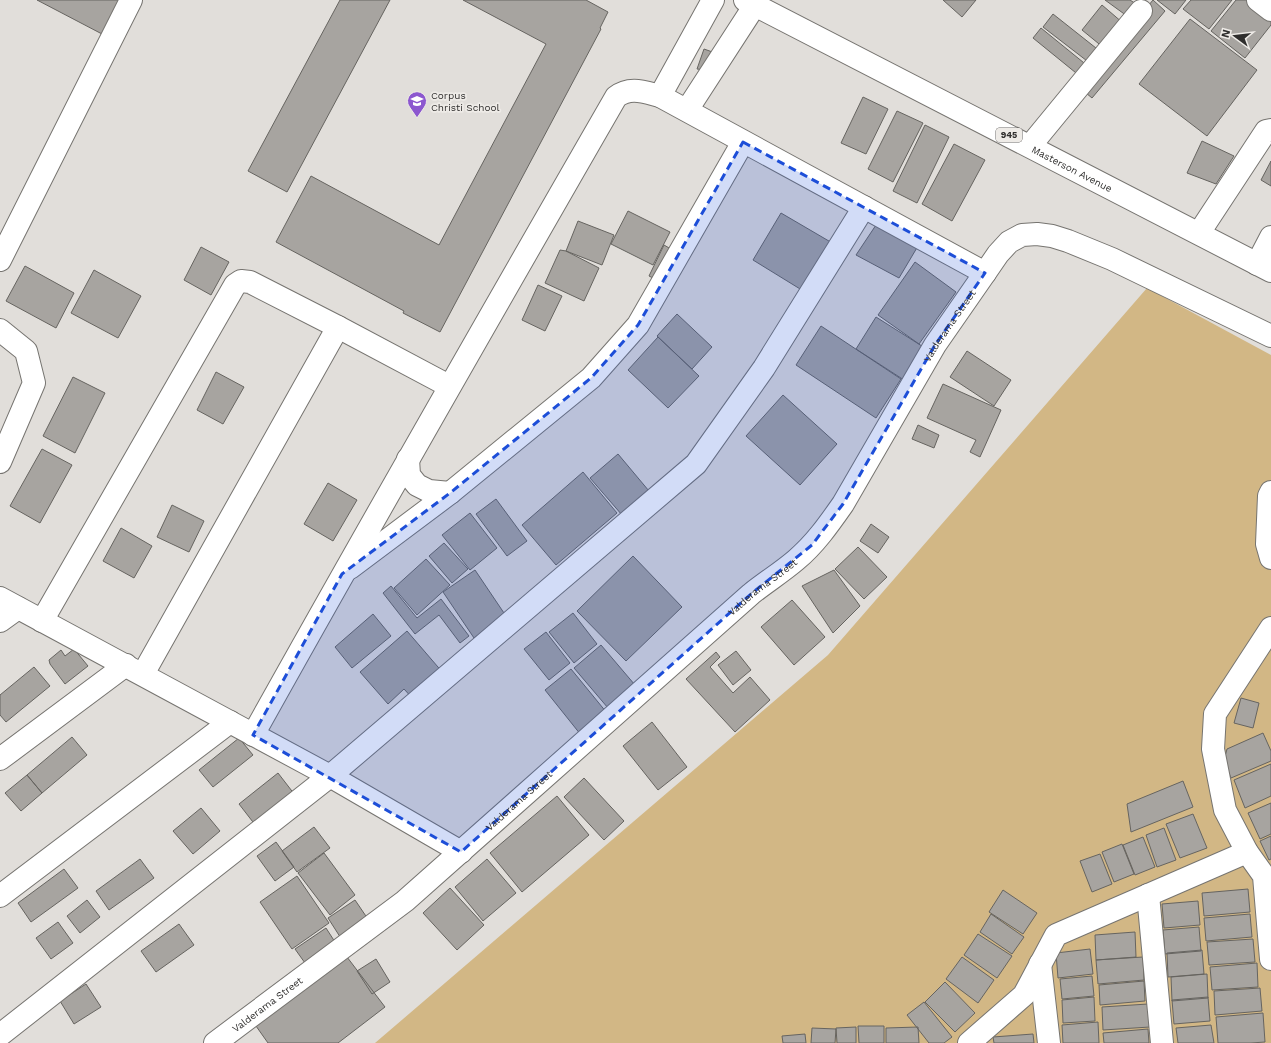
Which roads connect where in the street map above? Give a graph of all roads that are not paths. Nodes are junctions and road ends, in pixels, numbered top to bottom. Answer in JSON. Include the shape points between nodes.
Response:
{"nodes":[{"id":1,"x":131,"y":0,"type":"edge"},
{"id":2,"x":713,"y":0,"type":"edge"},
{"id":3,"x":1258,"y":0,"type":"edge"},
{"id":4,"x":750,"y":2,"type":"edge"},
{"id":5,"x":1271,"y":10,"type":"edge"},
{"id":6,"x":1141,"y":11,"type":"dead end"},
{"id":7,"x":660,"y":96,"type":"junction"},
{"id":8,"x":687,"y":110,"type":"junction"},
{"id":9,"x":1271,"y":130,"type":"edge"},
{"id":10,"x":743,"y":142,"type":"junction"},
{"id":11,"x":1030,"y":146,"type":"junction"},
{"id":12,"x":864,"y":207,"type":"junction"},
{"id":13,"x":1199,"y":232,"type":"junction"},
{"id":14,"x":1271,"y":237,"type":"edge"},
{"id":15,"x":0,"y":260,"type":"edge"},
{"id":16,"x":1264,"y":267,"type":"edge"},
{"id":17,"x":985,"y":273,"type":"junction"},
{"id":18,"x":338,"y":327,"type":"junction"},
{"id":19,"x":0,"y":330,"type":"edge"},
{"id":20,"x":1271,"y":336,"type":"edge"},
{"id":21,"x":450,"y":386,"type":"junction"},
{"id":22,"x":408,"y":459,"type":"junction"},
{"id":23,"x":0,"y":462,"type":"edge"},
{"id":24,"x":1271,"y":492,"type":"edge"},
{"id":25,"x":450,"y":493,"type":"junction"},
{"id":26,"x":1271,"y":558,"type":"edge"},
{"id":27,"x":342,"y":574,"type":"junction"},
{"id":28,"x":9,"y":603,"type":"edge"},
{"id":29,"x":0,"y":621,"type":"edge"},
{"id":30,"x":42,"y":621,"type":"junction"},
{"id":31,"x":1271,"y":628,"type":"edge"},
{"id":32,"x":134,"y":670,"type":"junction"},
{"id":33,"x":230,"y":722,"type":"junction"},
{"id":34,"x":253,"y":735,"type":"junction"},
{"id":35,"x":0,"y":759,"type":"edge"},
{"id":36,"x":330,"y":776,"type":"junction"},
{"id":37,"x":461,"y":852,"type":"junction"},
{"id":38,"x":1247,"y":852,"type":"junction"},
{"id":39,"x":1148,"y":895,"type":"junction"},
{"id":40,"x":0,"y":896,"type":"edge"},
{"id":41,"x":1271,"y":959,"type":"edge"},
{"id":42,"x":1040,"y":964,"type":"junction"},
{"id":43,"x":0,"y":1035,"type":"edge"},
{"id":44,"x":215,"y":1043,"type":"edge"},
{"id":45,"x":969,"y":1043,"type":"edge"},
{"id":46,"x":1049,"y":1043,"type":"edge"},
{"id":47,"x":1162,"y":1043,"type":"edge"}],
"edges":[{"from":1,"to":15,"type":"street"},
{"from":2,"to":7,"type":"street"},
{"from":3,"to":5,"type":"street"},
{"from":4,"to":8,"type":"street"},
{"from":4,"to":11,"type":"street","name":"Masterson Avenue","number":"945"},
{"from":6,"to":11,"type":"street"},
{"from":7,"to":8,"type":"street"},
{"from":7,"to":21,"type":"street","via":[[634,90],[623,92],[616,97]]},
{"from":8,"to":10,"type":"street"},
{"from":9,"to":13,"type":"street","via":[[1266,131]]},
{"from":10,"to":12,"type":"street"},
{"from":10,"to":25,"type":"street","via":[[638,325],[591,378]]},
{"from":11,"to":13,"type":"street","name":"Masterson Avenue","number":"945"},
{"from":12,"to":17,"type":"street"},
{"from":12,"to":36,"type":"street","via":[[764,368],[696,464]]},
{"from":13,"to":16,"type":"street","name":"Masterson Avenue","number":"945"},
{"from":14,"to":16,"type":"street"},
{"from":17,"to":20,"type":"street","name":"Valderama Street","via":[[1009,242],[1022,235],[1052,236],[1112,259]]},
{"from":17,"to":37,"type":"street","name":"Valderama Street","via":[[935,345],[844,504],[812,545],[751,594]]},
{"from":18,"to":21,"type":"street"},
{"from":18,"to":30,"type":"street","via":[[250,282],[242,281],[235,285]]},
{"from":18,"to":32,"type":"street"},
{"from":19,"to":23,"type":"street","via":[[26,351],[34,383]]},
{"from":21,"to":22,"type":"street"},
{"from":22,"to":25,"type":"street","via":[[409,475],[417,485],[429,491]]},
{"from":22,"to":27,"type":"street"},
{"from":24,"to":26,"type":"street","via":[[1267,544]]},
{"from":25,"to":27,"type":"street"},
{"from":27,"to":34,"type":"street"},
{"from":28,"to":29,"type":"street"},
{"from":28,"to":30,"type":"street"},
{"from":30,"to":32,"type":"street"},
{"from":31,"to":38,"type":"street","via":[[1215,714],[1213,749],[1225,810]]},
{"from":32,"to":33,"type":"street"},
{"from":32,"to":35,"type":"street"},
{"from":33,"to":34,"type":"street"},
{"from":33,"to":40,"type":"street"},
{"from":34,"to":36,"type":"street"},
{"from":36,"to":37,"type":"street"},
{"from":36,"to":43,"type":"street"},
{"from":37,"to":44,"type":"street","name":"Valderama Street","via":[[405,901]]},
{"from":38,"to":39,"type":"street"},
{"from":38,"to":41,"type":"street","via":[[1264,876]]},
{"from":39,"to":42,"type":"street","via":[[1056,935]]},
{"from":39,"to":47,"type":"street"},
{"from":42,"to":45,"type":"street","via":[[1024,995]]},
{"from":42,"to":46,"type":"street"}]}
